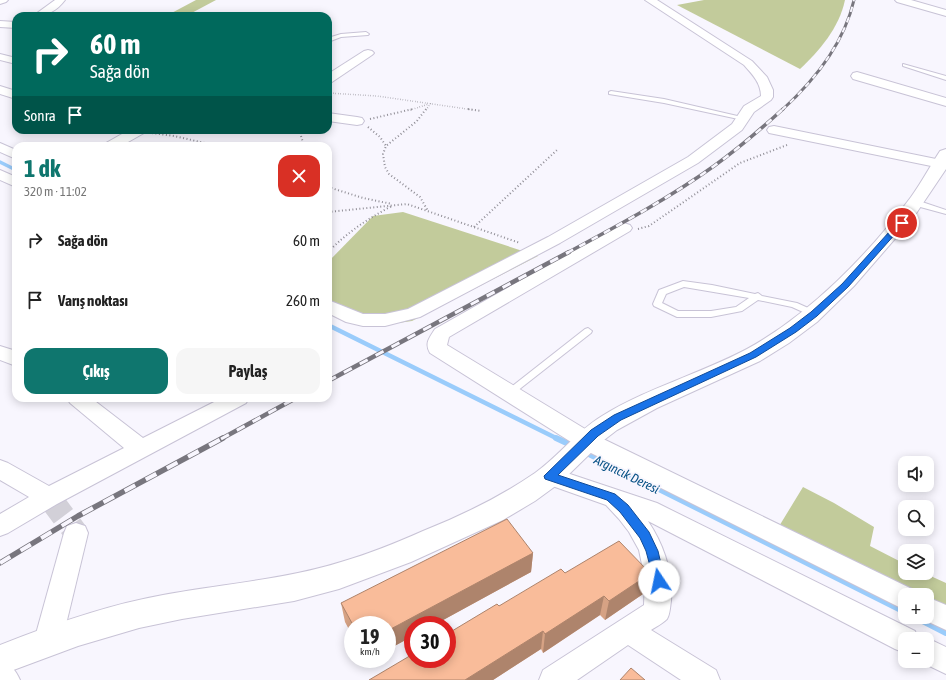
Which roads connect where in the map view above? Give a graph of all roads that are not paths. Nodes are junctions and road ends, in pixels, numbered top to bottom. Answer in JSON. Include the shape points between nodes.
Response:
{"nodes":[{"id":1,"x":60,"y":0,"type":"edge"},
{"id":2,"x":650,"y":0,"type":"edge"},
{"id":3,"x":900,"y":0,"type":"edge"},
{"id":4,"x":45,"y":12,"type":"edge"},
{"id":5,"x":946,"y":13,"type":"edge"},
{"id":6,"x":0,"y":24,"type":"edge"},
{"id":7,"x":12,"y":25,"type":"edge"},
{"id":8,"x":366,"y":34,"type":"dead end"},
{"id":9,"x":332,"y":39,"type":"edge"},
{"id":10,"x":368,"y":53,"type":"dead end"},
{"id":11,"x":0,"y":57,"type":"edge"},
{"id":12,"x":12,"y":60,"type":"edge"},
{"id":13,"x":905,"y":65,"type":"dead end"},
{"id":14,"x":332,"y":76,"type":"edge"},
{"id":15,"x":857,"y":76,"type":"dead end"},
{"id":16,"x":946,"y":78,"type":"edge"},
{"id":17,"x":0,"y":90,"type":"edge"},
{"id":18,"x":611,"y":93,"type":"dead end"},
{"id":19,"x":12,"y":94,"type":"edge"},
{"id":20,"x":946,"y":102,"type":"edge"},
{"id":21,"x":332,"y":118,"type":"edge"},
{"id":22,"x":743,"y":118,"type":"junction"},
{"id":23,"x":358,"y":121,"type":"road end"},
{"id":24,"x":774,"y":130,"type":"dead end"},
{"id":25,"x":128,"y":134,"type":"edge"},
{"id":26,"x":116,"y":142,"type":"edge"},
{"id":27,"x":0,"y":147,"type":"edge"},
{"id":28,"x":12,"y":153,"type":"edge"},
{"id":29,"x":943,"y":159,"type":"edge"},
{"id":30,"x":0,"y":174,"type":"edge"},
{"id":31,"x":12,"y":181,"type":"edge"},
{"id":32,"x":916,"y":203,"type":"junction"},
{"id":33,"x":946,"y":212,"type":"edge"},
{"id":34,"x":624,"y":228,"type":"road end"},
{"id":35,"x":758,"y":296,"type":"junction"},
{"id":36,"x":332,"y":308,"type":"edge"},
{"id":37,"x":814,"y":314,"type":"junction"},
{"id":38,"x":588,"y":331,"type":"dead end"},
{"id":39,"x":0,"y":352,"type":"edge"},
{"id":40,"x":12,"y":357,"type":"edge"},
{"id":41,"x":509,"y":393,"type":"junction"},
{"id":42,"x":82,"y":402,"type":"edge"},
{"id":43,"x":231,"y":402,"type":"edge"},
{"id":44,"x":585,"y":443,"type":"junction"},
{"id":45,"x":141,"y":449,"type":"junction"},
{"id":46,"x":0,"y":469,"type":"edge"},
{"id":47,"x":556,"y":470,"type":"junction"},
{"id":48,"x":49,"y":497,"type":"junction"},
{"id":49,"x":611,"y":497,"type":"junction"},
{"id":50,"x":0,"y":526,"type":"edge"},
{"id":51,"x":76,"y":533,"type":"dead end"},
{"id":52,"x":898,"y":595,"type":"edge"},
{"id":53,"x":934,"y":612,"type":"edge"},
{"id":54,"x":946,"y":618,"type":"edge"},
{"id":55,"x":628,"y":630,"type":"junction"},
{"id":56,"x":898,"y":636,"type":"edge"},
{"id":57,"x":48,"y":641,"type":"junction"},
{"id":58,"x":934,"y":655,"type":"edge"},
{"id":59,"x":0,"y":660,"type":"edge"},
{"id":60,"x":946,"y":661,"type":"edge"},
{"id":61,"x":0,"y":674,"type":"edge"},
{"id":62,"x":6,"y":680,"type":"edge"},
{"id":63,"x":553,"y":680,"type":"edge"},
{"id":64,"x":706,"y":680,"type":"edge"}],
"edges":[{"from":1,"to":4,"type":"street"},
{"from":2,"to":22,"type":"street","via":[[742,58],[758,72],[766,86],[767,97],[749,109]]},
{"from":3,"to":5,"type":"street"},
{"from":6,"to":7,"type":"street"},
{"from":8,"to":9,"type":"lane"},
{"from":10,"to":14,"type":"street"},
{"from":11,"to":12,"type":"street"},
{"from":13,"to":16,"type":"lane"},
{"from":15,"to":20,"type":"street"},
{"from":17,"to":19,"type":"street"},
{"from":18,"to":22,"type":"lane","via":[[664,101]]},
{"from":21,"to":23,"type":"street"},
{"from":22,"to":36,"type":"street","via":[[737,127],[693,160],[537,249],[423,309],[385,320],[363,320]]},
{"from":24,"to":29,"type":"street"},
{"from":25,"to":26,"type":"street"},
{"from":27,"to":28,"type":"street"},
{"from":29,"to":32,"type":"street"},
{"from":30,"to":31,"type":"street"},
{"from":32,"to":33,"type":"lane"},
{"from":32,"to":37,"type":"street","via":[[882,246]]},
{"from":34,"to":41,"type":"street","via":[[442,333],[437,341],[437,348]]},
{"from":35,"to":35,"type":"lane","via":[[683,284],[662,292],[657,304],[677,314],[711,314],[739,309]]},
{"from":35,"to":37,"type":"lane","via":[[794,304]]},
{"from":37,"to":44,"type":"street","via":[[753,355],[618,417]]},
{"from":38,"to":41,"type":"lane"},
{"from":39,"to":40,"type":"street"},
{"from":41,"to":44,"type":"street"},
{"from":42,"to":45,"type":"street"},
{"from":43,"to":45,"type":"street"},
{"from":44,"to":47,"type":"street"},
{"from":44,"to":52,"type":"street"},
{"from":45,"to":48,"type":"street"},
{"from":46,"to":48,"type":"street"},
{"from":47,"to":49,"type":"street"},
{"from":47,"to":57,"type":"street","via":[[523,494],[477,521],[367,567],[269,593],[158,609],[112,620]]},
{"from":48,"to":50,"type":"street"},
{"from":49,"to":55,"type":"street","via":[[624,508],[645,535],[652,551],[659,581],[657,611]]},
{"from":49,"to":56,"type":"street","via":[[649,510]]},
{"from":51,"to":57,"type":"street"},
{"from":53,"to":54,"type":"street"},
{"from":55,"to":63,"type":"street"},
{"from":55,"to":64,"type":"street"},
{"from":57,"to":59,"type":"street"},
{"from":58,"to":60,"type":"street"},
{"from":61,"to":62,"type":"street"}]}
